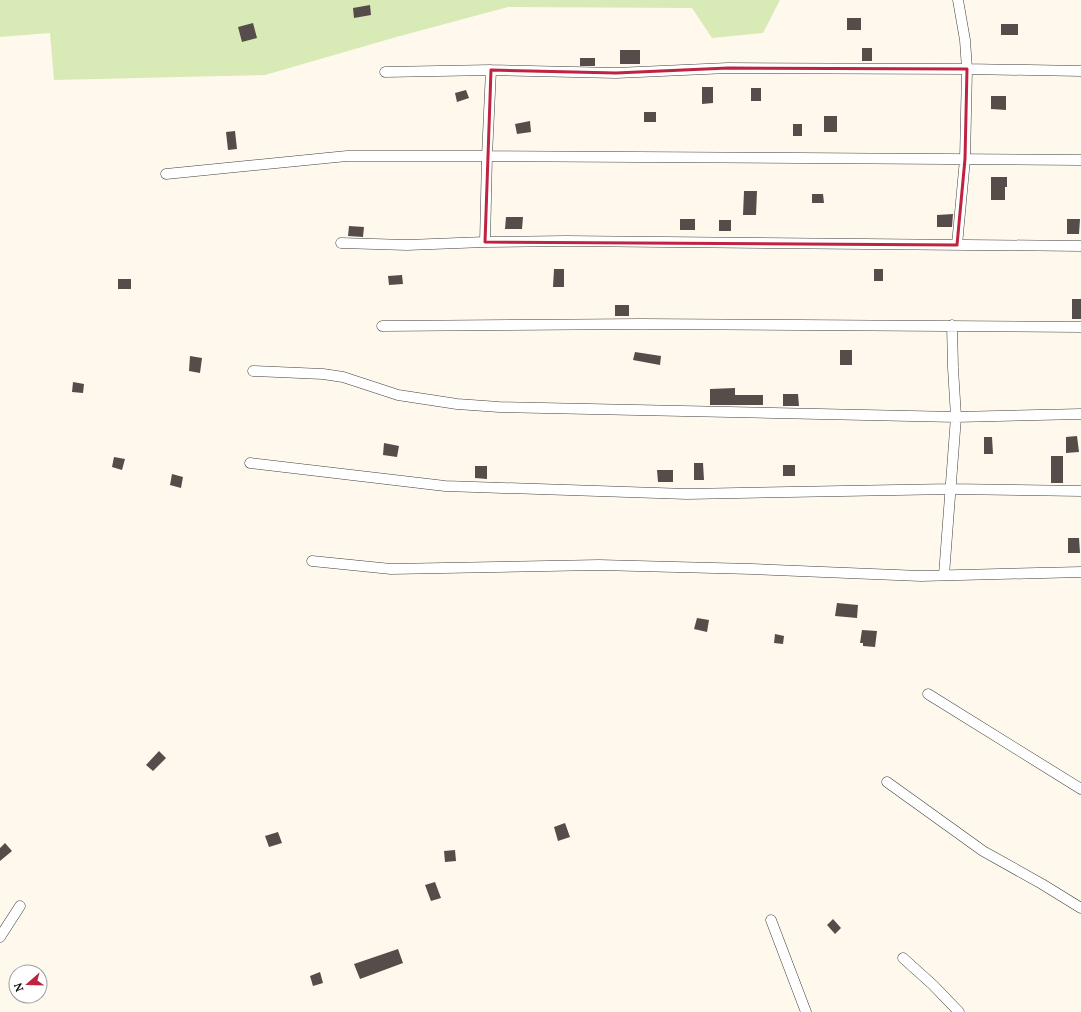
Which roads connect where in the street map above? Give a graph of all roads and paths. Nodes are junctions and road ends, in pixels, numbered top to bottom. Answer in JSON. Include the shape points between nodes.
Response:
{"nodes":[{"id":1,"x":958,"y":0,"type":"edge"},
{"id":2,"x":967,"y":69,"type":"junction"},
{"id":3,"x":491,"y":70,"type":"junction"},
{"id":4,"x":1081,"y":71,"type":"edge"},
{"id":5,"x":384,"y":72,"type":"dead end"},
{"id":6,"x":487,"y":156,"type":"junction"},
{"id":7,"x":965,"y":159,"type":"junction"},
{"id":8,"x":1081,"y":160,"type":"edge"},
{"id":9,"x":166,"y":174,"type":"dead end"},
{"id":10,"x":485,"y":242,"type":"junction"},
{"id":11,"x":341,"y":243,"type":"dead end"},
{"id":12,"x":957,"y":245,"type":"junction"},
{"id":13,"x":1081,"y":246,"type":"edge"},
{"id":14,"x":952,"y":325,"type":"junction"},
{"id":15,"x":382,"y":326,"type":"dead end"},
{"id":16,"x":1081,"y":327,"type":"edge"},
{"id":17,"x":253,"y":371,"type":"dead end"},
{"id":18,"x":1081,"y":414,"type":"edge"},
{"id":19,"x":956,"y":417,"type":"junction"},
{"id":20,"x":250,"y":463,"type":"dead end"},
{"id":21,"x":951,"y":489,"type":"junction"},
{"id":22,"x":1081,"y":491,"type":"edge"},
{"id":23,"x":312,"y":561,"type":"dead end"},
{"id":24,"x":1081,"y":572,"type":"edge"},
{"id":25,"x":944,"y":575,"type":"junction"},
{"id":26,"x":928,"y":694,"type":"dead end"},
{"id":27,"x":887,"y":782,"type":"dead end"},
{"id":28,"x":1081,"y":789,"type":"edge"},
{"id":29,"x":20,"y":906,"type":"dead end"},
{"id":30,"x":1081,"y":908,"type":"edge"},
{"id":31,"x":771,"y":920,"type":"dead end"},
{"id":32,"x":0,"y":938,"type":"edge"},
{"id":33,"x":903,"y":958,"type":"dead end"},
{"id":34,"x":806,"y":1012,"type":"edge"},
{"id":35,"x":959,"y":1012,"type":"edge"}],
"edges":[{"from":1,"to":2,"type":"street"},
{"from":2,"to":3,"type":"street","via":[[728,68],[616,73]]},
{"from":2,"to":4,"type":"street"},
{"from":2,"to":7,"type":"street"},
{"from":3,"to":5,"type":"street"},
{"from":3,"to":6,"type":"street"},
{"from":6,"to":7,"type":"street"},
{"from":6,"to":9,"type":"street","via":[[348,156]]},
{"from":6,"to":10,"type":"street"},
{"from":7,"to":8,"type":"street"},
{"from":7,"to":12,"type":"street"},
{"from":10,"to":11,"type":"street","via":[[407,245]]},
{"from":10,"to":12,"type":"street"},
{"from":12,"to":13,"type":"street"},
{"from":14,"to":15,"type":"street"},
{"from":14,"to":16,"type":"street"},
{"from":14,"to":19,"type":"street"},
{"from":17,"to":19,"type":"street","via":[[323,374],[343,377],[398,395],[499,407]]},
{"from":18,"to":19,"type":"street"},
{"from":19,"to":21,"type":"street"},
{"from":20,"to":21,"type":"street","via":[[445,486],[687,494]]},
{"from":21,"to":22,"type":"street"},
{"from":21,"to":25,"type":"street"},
{"from":23,"to":25,"type":"street","via":[[391,569],[599,565]]},
{"from":24,"to":25,"type":"street"},
{"from":26,"to":28,"type":"street"},
{"from":27,"to":30,"type":"street","via":[[983,851]]},
{"from":29,"to":32,"type":"street"},
{"from":31,"to":34,"type":"street"},
{"from":33,"to":35,"type":"street"}]}
